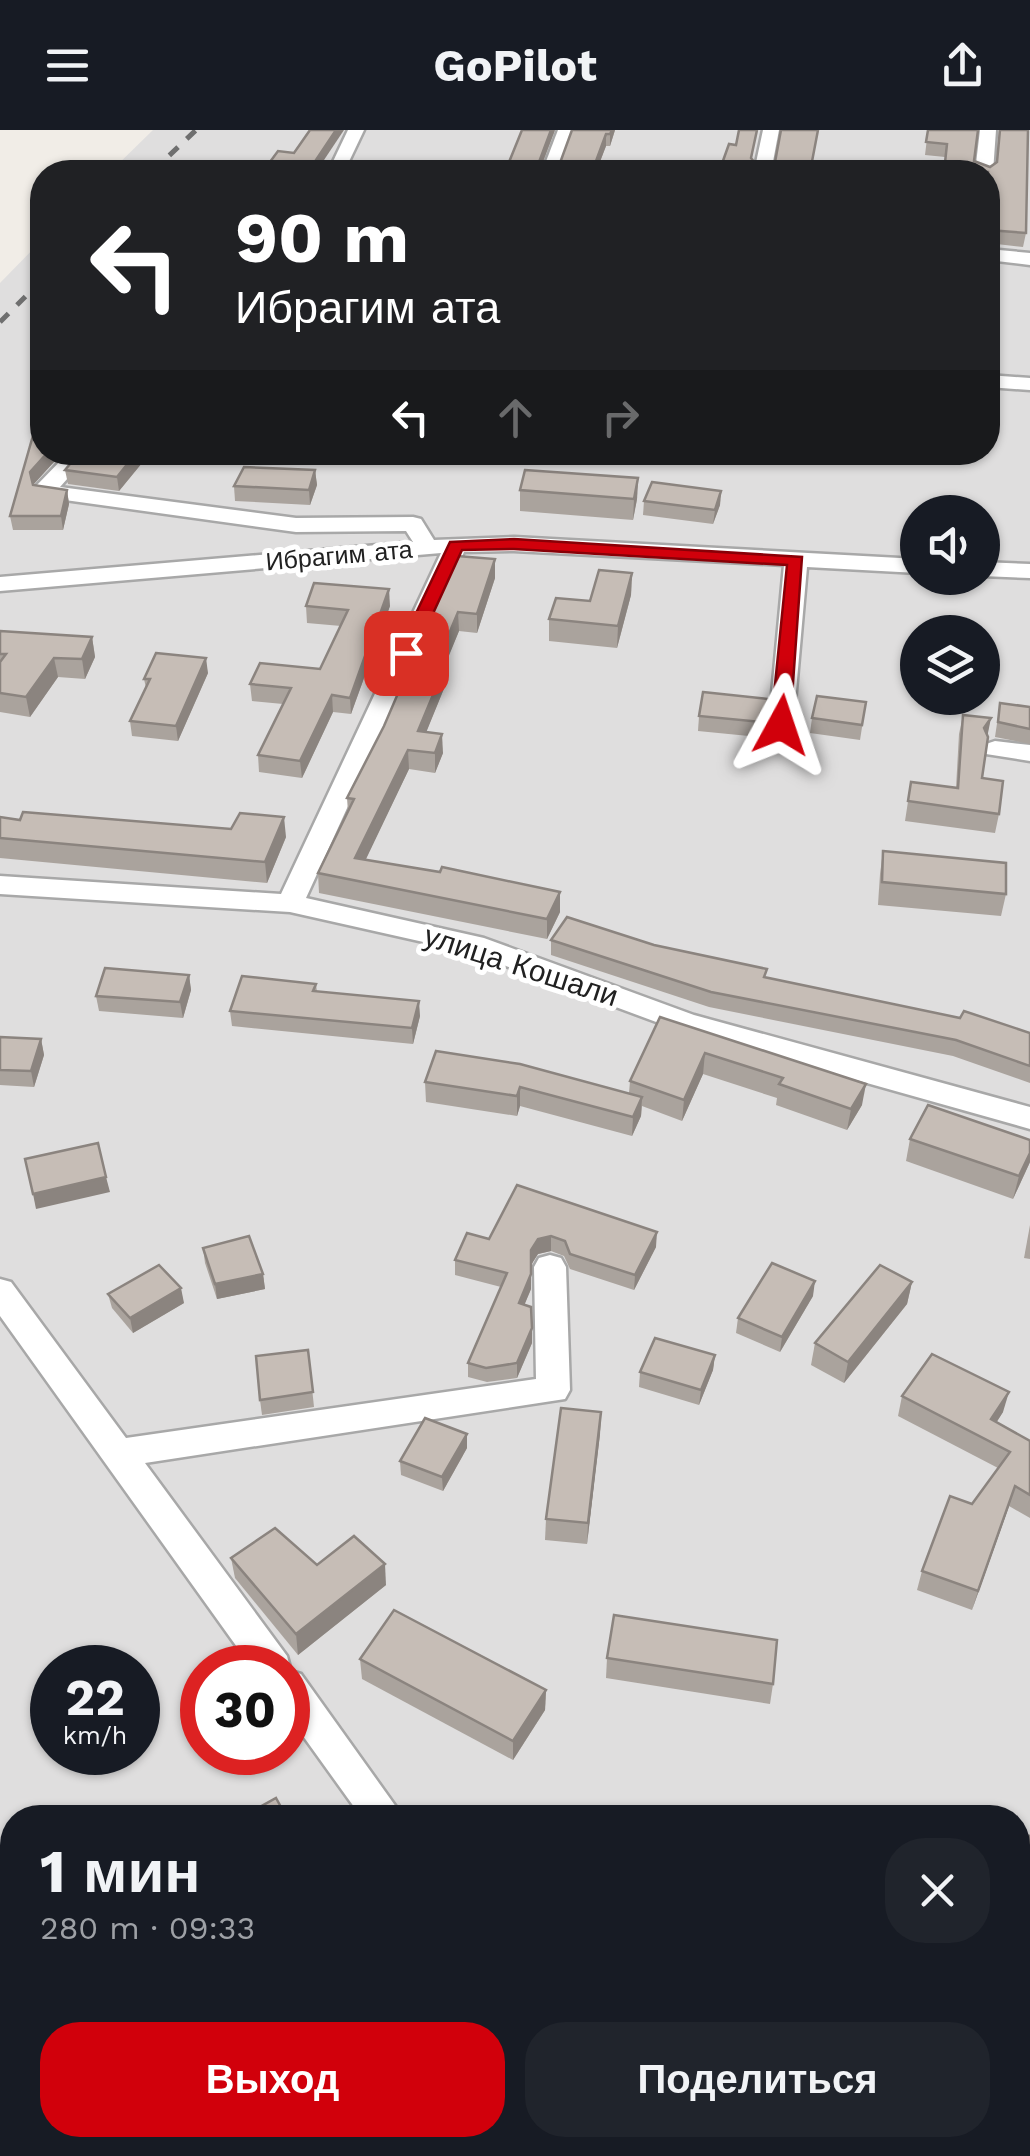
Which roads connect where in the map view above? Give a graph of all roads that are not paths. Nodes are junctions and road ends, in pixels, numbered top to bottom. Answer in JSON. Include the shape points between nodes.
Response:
{"nodes":[{"id":1,"x":356,"y":130,"type":"edge"},
{"id":2,"x":566,"y":130,"type":"edge"},
{"id":3,"x":772,"y":130,"type":"edge"},
{"id":4,"x":988,"y":130,"type":"edge"},
{"id":5,"x":342,"y":160,"type":"edge"},
{"id":6,"x":555,"y":160,"type":"edge"},
{"id":7,"x":765,"y":160,"type":"edge"},
{"id":8,"x":985,"y":160,"type":"edge"},
{"id":9,"x":1000,"y":256,"type":"edge"},
{"id":10,"x":1030,"y":259,"type":"edge"},
{"id":11,"x":1000,"y":381,"type":"edge"},
{"id":12,"x":1030,"y":384,"type":"edge"},
{"id":13,"x":69,"y":465,"type":"edge"},
{"id":14,"x":456,"y":546,"type":"junction"},
{"id":15,"x":427,"y":547,"type":"junction"},
{"id":16,"x":796,"y":560,"type":"junction"},
{"id":17,"x":900,"y":565,"type":"edge"},
{"id":18,"x":1000,"y":570,"type":"edge"},
{"id":19,"x":1030,"y":571,"type":"edge"},
{"id":20,"x":0,"y":584,"type":"edge"},
{"id":21,"x":781,"y":725,"type":"dead end"},
{"id":22,"x":996,"y":749,"type":"dead end"},
{"id":23,"x":1030,"y":752,"type":"edge"},
{"id":24,"x":0,"y":885,"type":"edge"},
{"id":25,"x":290,"y":904,"type":"junction"},
{"id":26,"x":1030,"y":1118,"type":"edge"},
{"id":27,"x":550,"y":1266,"type":"dead end"},
{"id":28,"x":0,"y":1290,"type":"edge"},
{"id":29,"x":116,"y":1453,"type":"junction"},
{"id":30,"x":257,"y":1645,"type":"edge"},
{"id":31,"x":310,"y":1716,"type":"edge"},
{"id":32,"x":375,"y":1805,"type":"edge"}],
"edges":[{"from":1,"to":5,"type":"street"},
{"from":2,"to":6,"type":"street"},
{"from":3,"to":7,"type":"street"},
{"from":4,"to":8,"type":"street"},
{"from":9,"to":10,"type":"street"},
{"from":11,"to":12,"type":"street"},
{"from":13,"to":15,"type":"street","via":[[44,491],[296,526],[413,524]]},
{"from":14,"to":15,"type":"street","name":"Ибрагим ата"},
{"from":14,"to":16,"type":"street","name":"Ибрагим ата"},
{"from":14,"to":25,"type":"street"},
{"from":15,"to":20,"type":"street","name":"Ибрагим ата"},
{"from":16,"to":17,"type":"street","name":"Ибрагим ата"},
{"from":16,"to":21,"type":"street"},
{"from":18,"to":19,"type":"street"},
{"from":22,"to":23,"type":"street"},
{"from":24,"to":25,"type":"street","name":"улица Кошали"},
{"from":25,"to":26,"type":"street","name":"улица Кошали","via":[[474,944],[685,1022]]},
{"from":27,"to":29,"type":"street","via":[[553,1390]]},
{"from":28,"to":29,"type":"street"},
{"from":29,"to":30,"type":"street"},
{"from":31,"to":32,"type":"street"}]}
